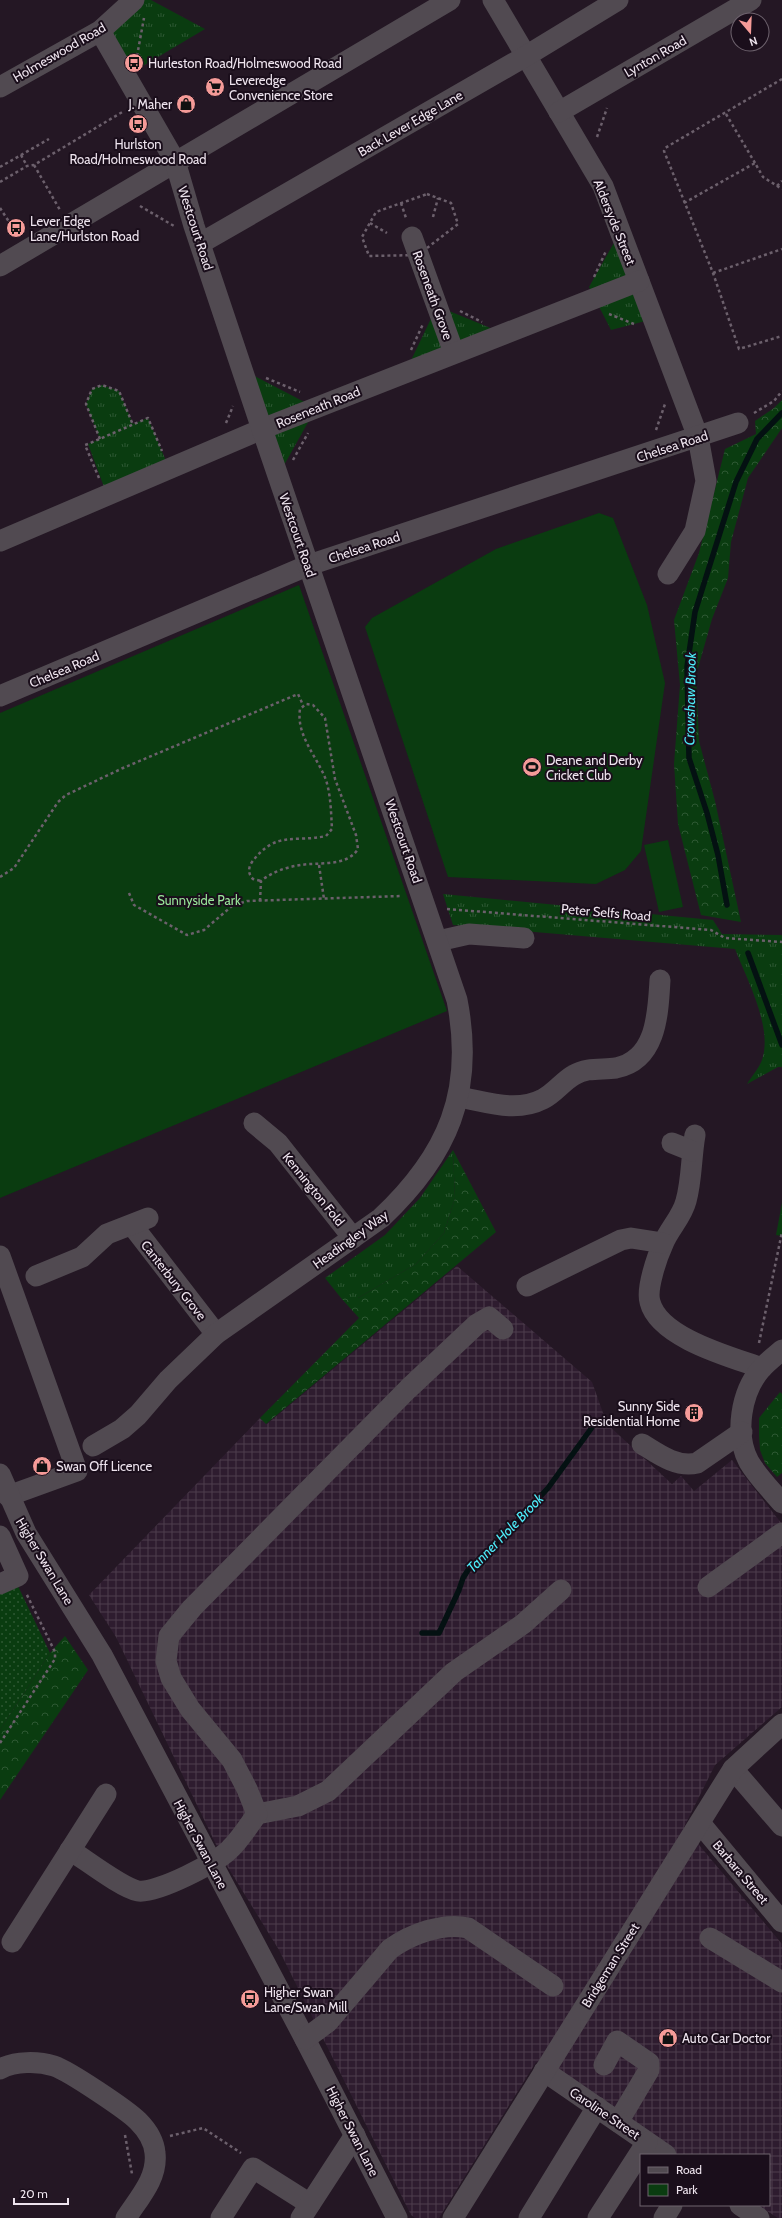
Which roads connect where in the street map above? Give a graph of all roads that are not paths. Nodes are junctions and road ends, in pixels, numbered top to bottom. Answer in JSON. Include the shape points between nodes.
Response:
{"nodes":[{"id":1,"x":450,"y":0,"type":"edge"},
{"id":2,"x":493,"y":0,"type":"edge"},
{"id":3,"x":618,"y":0,"type":"edge"},
{"id":4,"x":751,"y":0,"type":"edge"},
{"id":5,"x":139,"y":7,"type":"edge"},
{"id":6,"x":100,"y":31,"type":"junction"},
{"id":7,"x":526,"y":56,"type":"junction"},
{"id":8,"x":0,"y":87,"type":"edge"},
{"id":9,"x":559,"y":112,"type":"junction"},
{"id":10,"x":175,"y":161,"type":"junction"},
{"id":11,"x":409,"y":227,"type":"road end"},
{"id":12,"x":198,"y":235,"type":"junction"},
{"id":13,"x":0,"y":266,"type":"edge"},
{"id":14,"x":639,"y":281,"type":"junction"},
{"id":15,"x":454,"y":353,"type":"junction"},
{"id":16,"x":738,"y":423,"type":"road end"},
{"id":17,"x":262,"y":430,"type":"junction"},
{"id":18,"x":698,"y":437,"type":"junction"},
{"id":19,"x":0,"y":541,"type":"edge"},
{"id":20,"x":309,"y":565,"type":"junction"},
{"id":21,"x":668,"y":574,"type":"dead end"},
{"id":22,"x":0,"y":696,"type":"edge"},
{"id":23,"x":424,"y":902,"type":"joint"},
{"id":24,"x":524,"y":938,"type":"dead end"},
{"id":25,"x":438,"y":941,"type":"junction"},
{"id":26,"x":660,"y":980,"type":"dead end"},
{"id":27,"x":459,"y":1097,"type":"junction"},
{"id":28,"x":254,"y":1123,"type":"dead end"},
{"id":29,"x":672,"y":1143,"type":"dead end"},
{"id":30,"x":353,"y":1238,"type":"junction"},
{"id":31,"x":663,"y":1243,"type":"junction"},
{"id":32,"x":0,"y":1256,"type":"edge"},
{"id":33,"x":36,"y":1276,"type":"dead end"},
{"id":34,"x":527,"y":1286,"type":"dead end"},
{"id":35,"x":503,"y":1329,"type":"dead end"},
{"id":36,"x":216,"y":1334,"type":"junction"},
{"id":37,"x":782,"y":1350,"type":"edge"},
{"id":38,"x":762,"y":1368,"type":"junction"},
{"id":39,"x":742,"y":1432,"type":"junction"},
{"id":40,"x":642,"y":1444,"type":"dead end"},
{"id":41,"x":93,"y":1446,"type":"dead end"},
{"id":42,"x":0,"y":1474,"type":"edge"},
{"id":43,"x":6,"y":1501,"type":"edge"},
{"id":44,"x":782,"y":1503,"type":"edge"},
{"id":45,"x":782,"y":1533,"type":"edge"},
{"id":46,"x":0,"y":1536,"type":"edge"},
{"id":47,"x":9,"y":1580,"type":"edge"},
{"id":48,"x":708,"y":1586,"type":"dead end"},
{"id":49,"x":561,"y":1590,"type":"dead end"},
{"id":50,"x":782,"y":1724,"type":"edge"},
{"id":51,"x":733,"y":1769,"type":"junction"},
{"id":52,"x":106,"y":1794,"type":"dead end"},
{"id":53,"x":257,"y":1814,"type":"junction"},
{"id":54,"x":700,"y":1823,"type":"junction"},
{"id":55,"x":782,"y":1826,"type":"edge"},
{"id":56,"x":70,"y":1850,"type":"junction"},
{"id":57,"x":210,"y":1862,"type":"junction"},
{"id":58,"x":782,"y":1922,"type":"edge"},
{"id":59,"x":710,"y":1938,"type":"dead end"},
{"id":60,"x":12,"y":1942,"type":"dead end"},
{"id":61,"x":782,"y":1982,"type":"edge"},
{"id":62,"x":553,"y":1986,"type":"dead end"},
{"id":63,"x":305,"y":2038,"type":"junction"},
{"id":64,"x":604,"y":2064,"type":"dead end"},
{"id":65,"x":0,"y":2069,"type":"edge"},
{"id":66,"x":544,"y":2071,"type":"junction"},
{"id":67,"x":597,"y":2107,"type":"junction"},
{"id":68,"x":618,"y":2122,"type":"junction"},
{"id":69,"x":355,"y":2135,"type":"junction"},
{"id":70,"x":647,"y":2142,"type":"junction"},
{"id":71,"x":665,"y":2154,"type":"edge"},
{"id":72,"x":671,"y":2206,"type":"edge"},
{"id":73,"x":739,"y":2206,"type":"edge"},
{"id":74,"x":741,"y":2206,"type":"edge"},
{"id":75,"x":306,"y":2211,"type":"edge"},
{"id":76,"x":126,"y":2218,"type":"edge"},
{"id":77,"x":221,"y":2218,"type":"edge"},
{"id":78,"x":397,"y":2218,"type":"edge"},
{"id":79,"x":453,"y":2218,"type":"edge"},
{"id":80,"x":529,"y":2218,"type":"edge"},
{"id":81,"x":598,"y":2218,"type":"edge"},
{"id":82,"x":664,"y":2218,"type":"edge"},
{"id":83,"x":732,"y":2218,"type":"edge"},
{"id":84,"x":759,"y":2218,"type":"edge"}],
"edges":[{"from":1,"to":10,"type":"street"},
{"from":2,"to":7,"type":"street","name":"Aldersyde Street"},
{"from":3,"to":7,"type":"street","name":"Back Lever Edge Lane"},
{"from":4,"to":9,"type":"street","name":"Lynton Road"},
{"from":5,"to":6,"type":"street","name":"Holmeswood Road"},
{"from":6,"to":8,"type":"street","name":"Holmeswood Road"},
{"from":6,"to":10,"type":"street","name":"Westcourt Road"},
{"from":7,"to":9,"type":"street","name":"Aldersyde Street"},
{"from":7,"to":12,"type":"street","name":"Back Lever Edge Lane"},
{"from":9,"to":14,"type":"street","name":"Aldersyde Street","via":[[603,186]]},
{"from":10,"to":12,"type":"street","name":"Westcourt Road"},
{"from":10,"to":13,"type":"street"},
{"from":11,"to":15,"type":"street","name":"Roseneath Grove"},
{"from":12,"to":17,"type":"street","name":"Westcourt Road"},
{"from":14,"to":15,"type":"street","name":"Roseneath Road"},
{"from":14,"to":18,"type":"street","name":"Aldersyde Street"},
{"from":15,"to":17,"type":"street","name":"Roseneath Road"},
{"from":16,"to":18,"type":"street","name":"Chelsea Road"},
{"from":17,"to":19,"type":"street","name":"Roseneath Road"},
{"from":17,"to":20,"type":"street","name":"Westcourt Road"},
{"from":18,"to":20,"type":"street","name":"Chelsea Road"},
{"from":18,"to":21,"type":"street","name":"Aldersyde Street","via":[[706,481],[695,531]]},
{"from":20,"to":22,"type":"street","name":"Chelsea Road"},
{"from":20,"to":23,"type":"street","name":"Westcourt Road"},
{"from":23,"to":25,"type":"street","name":"Headingley Way"},
{"from":24,"to":25,"type":"street","via":[[469,934]]},
{"from":25,"to":27,"type":"street","name":"Headingley Way","via":[[458,1000],[461,1018],[463,1061]]},
{"from":26,"to":27,"type":"street","via":[[665,1013],[643,1051],[634,1061],[625,1066],[583,1071],[543,1099],[529,1105],[505,1106]]},
{"from":27,"to":30,"type":"street","name":"Headingley Way","via":[[444,1137],[428,1166],[405,1196],[381,1218]]},
{"from":28,"to":30,"type":"street","name":"Kennington Fold","via":[[280,1135]]},
{"from":29,"to":31,"type":"street","via":[[694,1143],[686,1202]]},
{"from":30,"to":36,"type":"street","name":"Headingley Way"},
{"from":31,"to":34,"type":"street","via":[[631,1238],[621,1240],[560,1278]]},
{"from":31,"to":38,"type":"street","via":[[649,1290],[650,1302],[656,1315],[666,1326],[689,1340]]},
{"from":32,"to":43,"type":"street","via":[[78,1471]]},
{"from":33,"to":36,"type":"street","name":"Canterbury Grove","via":[[59,1258],[82,1257],[107,1234],[140,1222]]},
{"from":35,"to":53,"type":"street","via":[[490,1317],[477,1324],[408,1388],[192,1608],[169,1636],[166,1661],[171,1678],[190,1709],[232,1760],[248,1788]]},
{"from":36,"to":41,"type":"street","name":"Headingley Way","via":[[128,1412],[117,1432]]},
{"from":37,"to":38,"type":"street"},
{"from":38,"to":39,"type":"street","via":[[746,1394]]},
{"from":39,"to":40,"type":"street","via":[[697,1463],[691,1464],[666,1459]]},
{"from":39,"to":44,"type":"street","via":[[749,1461]]},
{"from":42,"to":43,"type":"street","name":"Higher Swan Lane"},
{"from":43,"to":57,"type":"street","name":"Higher Swan Lane","via":[[102,1654]]},
{"from":45,"to":48,"type":"street"},
{"from":46,"to":47,"type":"street"},
{"from":49,"to":53,"type":"street","via":[[523,1624],[454,1672],[328,1791],[298,1806]]},
{"from":50,"to":51,"type":"street","name":"Bridgeman Street"},
{"from":51,"to":54,"type":"street","name":"Bridgeman Street"},
{"from":51,"to":55,"type":"street"},
{"from":52,"to":56,"type":"street"},
{"from":53,"to":57,"type":"street","via":[[230,1849]]},
{"from":54,"to":58,"type":"street","name":"Barbara Street"},
{"from":54,"to":66,"type":"street","name":"Bridgeman Street"},
{"from":56,"to":57,"type":"street","via":[[137,1891],[150,1892],[160,1889]]},
{"from":56,"to":60,"type":"street","via":[[34,1923]]},
{"from":57,"to":63,"type":"street","name":"Higher Swan Lane"},
{"from":59,"to":61,"type":"street"},
{"from":62,"to":63,"type":"street","via":[[468,1928],[457,1925],[428,1931],[401,1941],[390,1949],[328,2022]]},
{"from":63,"to":69,"type":"street","name":"Higher Swan Lane"},
{"from":64,"to":68,"type":"street","via":[[617,2041],[648,2063],[649,2070]]},
{"from":65,"to":76,"type":"street","via":[[19,2063],[54,2066],[128,2113],[142,2125],[152,2141],[155,2152],[154,2173]]},
{"from":66,"to":67,"type":"street","name":"Caroline Street"},
{"from":66,"to":79,"type":"street","name":"Bridgeman Street"},
{"from":67,"to":68,"type":"street","name":"Caroline Street"},
{"from":67,"to":80,"type":"street"},
{"from":68,"to":70,"type":"street","name":"Caroline Street"},
{"from":69,"to":75,"type":"street"},
{"from":69,"to":78,"type":"street","name":"Higher Swan Lane"},
{"from":70,"to":71,"type":"street","name":"Caroline Street"},
{"from":70,"to":81,"type":"street"},
{"from":72,"to":82,"type":"street"},
{"from":73,"to":83,"type":"street"},
{"from":74,"to":84,"type":"street"},
{"from":75,"to":77,"type":"street","via":[[253,2168]]}]}
